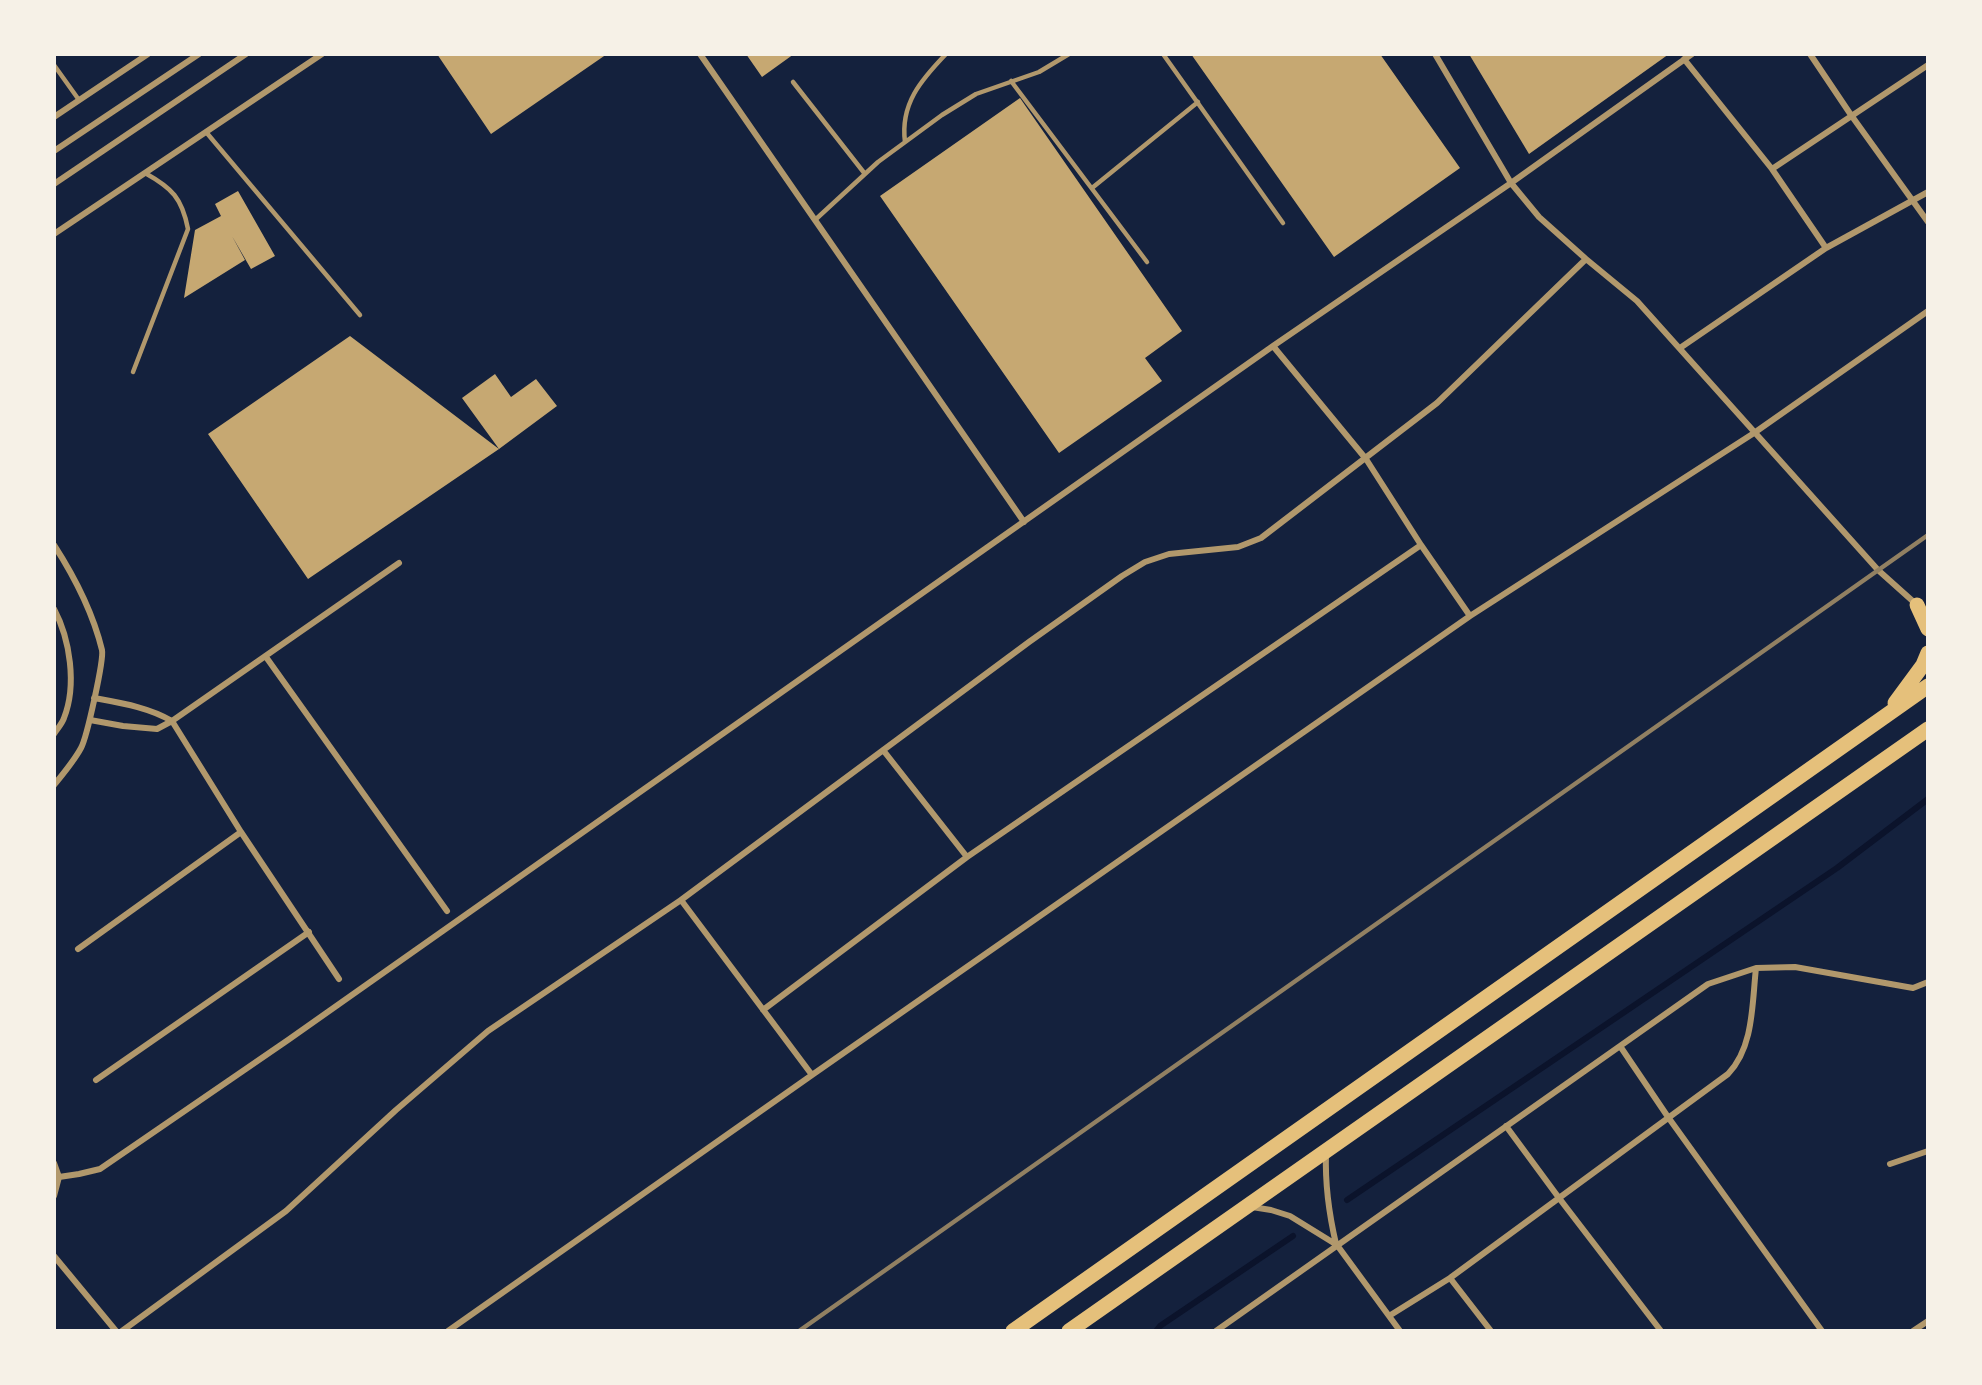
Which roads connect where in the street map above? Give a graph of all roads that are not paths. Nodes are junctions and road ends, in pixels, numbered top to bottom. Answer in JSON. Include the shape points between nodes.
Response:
{"nodes":[{"id":1,"x":148,"y":54,"type":"edge"},
{"id":2,"x":199,"y":54,"type":"edge"},
{"id":3,"x":246,"y":54,"type":"edge"},
{"id":4,"x":322,"y":54,"type":"edge"},
{"id":5,"x":700,"y":54,"type":"edge"},
{"id":6,"x":946,"y":54,"type":"edge"},
{"id":7,"x":1069,"y":54,"type":"edge"},
{"id":8,"x":1163,"y":54,"type":"edge"},
{"id":9,"x":1436,"y":54,"type":"edge"},
{"id":10,"x":1692,"y":54,"type":"edge"},
{"id":11,"x":1810,"y":54,"type":"edge"},
{"id":12,"x":1684,"y":59,"type":"junction"},
{"id":13,"x":54,"y":64,"type":"edge"},
{"id":14,"x":1928,"y":64,"type":"edge"},
{"id":15,"x":1011,"y":81,"type":"junction"},
{"id":16,"x":793,"y":82,"type":"dead end"},
{"id":17,"x":79,"y":100,"type":"junction"},
{"id":18,"x":1198,"y":102,"type":"junction"},
{"id":19,"x":1851,"y":115,"type":"junction"},
{"id":20,"x":54,"y":117,"type":"edge"},
{"id":21,"x":206,"y":132,"type":"junction"},
{"id":22,"x":905,"y":142,"type":"junction"},
{"id":23,"x":54,"y":151,"type":"edge"},
{"id":24,"x":1772,"y":169,"type":"junction"},
{"id":25,"x":144,"y":173,"type":"junction"},
{"id":26,"x":865,"y":174,"type":"junction"},
{"id":27,"x":1511,"y":183,"type":"junction"},
{"id":28,"x":54,"y":184,"type":"edge"},
{"id":29,"x":1092,"y":188,"type":"junction"},
{"id":30,"x":1928,"y":192,"type":"edge"},
{"id":31,"x":1911,"y":200,"type":"junction"},
{"id":32,"x":815,"y":220,"type":"junction"},
{"id":33,"x":1928,"y":222,"type":"edge"},
{"id":34,"x":1283,"y":223,"type":"dead end"},
{"id":35,"x":54,"y":234,"type":"edge"},
{"id":36,"x":1826,"y":248,"type":"junction"},
{"id":37,"x":1586,"y":260,"type":"junction"},
{"id":38,"x":1147,"y":262,"type":"dead end"},
{"id":39,"x":1928,"y":311,"type":"edge"},
{"id":40,"x":360,"y":315,"type":"dead end"},
{"id":41,"x":1273,"y":346,"type":"junction"},
{"id":42,"x":1680,"y":348,"type":"junction"},
{"id":43,"x":132,"y":372,"type":"dead end"},
{"id":44,"x":1754,"y":433,"type":"junction"},
{"id":45,"x":1366,"y":459,"type":"junction"},
{"id":46,"x":1024,"y":522,"type":"junction"},
{"id":47,"x":54,"y":545,"type":"edge"},
{"id":48,"x":1421,"y":545,"type":"junction"},
{"id":49,"x":399,"y":563,"type":"dead end"},
{"id":50,"x":1922,"y":608,"type":"edge"},
{"id":51,"x":54,"y":609,"type":"edge"},
{"id":52,"x":1470,"y":616,"type":"junction"},
{"id":53,"x":1928,"y":629,"type":"edge"},
{"id":54,"x":1928,"y":653,"type":"edge"},
{"id":55,"x":266,"y":657,"type":"junction"},
{"id":56,"x":1928,"y":686,"type":"edge"},
{"id":57,"x":94,"y":698,"type":"junction"},
{"id":58,"x":1888,"y":714,"type":"junction"},
{"id":59,"x":90,"y":720,"type":"junction"},
{"id":60,"x":172,"y":721,"type":"junction"},
{"id":61,"x":1928,"y":729,"type":"edge"},
{"id":62,"x":54,"y":734,"type":"edge"},
{"id":63,"x":883,"y":750,"type":"junction"},
{"id":64,"x":54,"y":785,"type":"edge"},
{"id":65,"x":241,"y":832,"type":"junction"},
{"id":66,"x":967,"y":857,"type":"junction"},
{"id":67,"x":681,"y":900,"type":"junction"},
{"id":68,"x":447,"y":911,"type":"dead end"},
{"id":69,"x":309,"y":932,"type":"junction"},
{"id":70,"x":78,"y":949,"type":"dead end"},
{"id":71,"x":1756,"y":968,"type":"junction"},
{"id":72,"x":339,"y":979,"type":"dead end"},
{"id":73,"x":1928,"y":982,"type":"edge"},
{"id":74,"x":763,"y":1010,"type":"junction"},
{"id":75,"x":1620,"y":1046,"type":"junction"},
{"id":76,"x":812,"y":1075,"type":"junction"},
{"id":77,"x":96,"y":1080,"type":"dead end"},
{"id":78,"x":1668,"y":1117,"type":"junction"},
{"id":79,"x":1506,"y":1126,"type":"junction"},
{"id":80,"x":1326,"y":1150,"type":"junction"},
{"id":81,"x":1928,"y":1151,"type":"edge"},
{"id":82,"x":54,"y":1163,"type":"edge"},
{"id":83,"x":1890,"y":1164,"type":"dead end"},
{"id":84,"x":58,"y":1177,"type":"junction"},
{"id":85,"x":54,"y":1196,"type":"edge"},
{"id":86,"x":1559,"y":1198,"type":"junction"},
{"id":87,"x":1246,"y":1206,"type":"junction"},
{"id":88,"x":1337,"y":1245,"type":"junction"},
{"id":89,"x":54,"y":1256,"type":"edge"},
{"id":90,"x":1450,"y":1278,"type":"junction"},
{"id":91,"x":1389,"y":1316,"type":"junction"},
{"id":92,"x":1928,"y":1321,"type":"edge"},
{"id":93,"x":1915,"y":1330,"type":"edge"},
{"id":94,"x":116,"y":1331,"type":"edge"},
{"id":95,"x":122,"y":1331,"type":"edge"},
{"id":96,"x":448,"y":1331,"type":"edge"},
{"id":97,"x":1013,"y":1331,"type":"edge"},
{"id":98,"x":1069,"y":1331,"type":"edge"},
{"id":99,"x":1216,"y":1331,"type":"edge"},
{"id":100,"x":1400,"y":1331,"type":"edge"},
{"id":101,"x":1491,"y":1331,"type":"edge"},
{"id":102,"x":1661,"y":1331,"type":"edge"},
{"id":103,"x":1822,"y":1331,"type":"edge"}],
"edges":[{"from":1,"to":17,"type":"street"},
{"from":2,"to":23,"type":"street"},
{"from":3,"to":28,"type":"street"},
{"from":4,"to":21,"type":"street"},
{"from":5,"to":32,"type":"street"},
{"from":6,"to":22,"type":"lane","via":[[922,79],[906,111]]},
{"from":7,"to":15,"type":"lane","via":[[1039,72]]},
{"from":8,"to":18,"type":"lane"},
{"from":9,"to":27,"type":"street"},
{"from":10,"to":12,"type":"street"},
{"from":11,"to":19,"type":"street"},
{"from":12,"to":24,"type":"street"},
{"from":12,"to":27,"type":"street"},
{"from":13,"to":17,"type":"lane"},
{"from":14,"to":19,"type":"street"},
{"from":15,"to":22,"type":"lane","via":[[976,94]]},
{"from":15,"to":29,"type":"lane"},
{"from":16,"to":26,"type":"lane"},
{"from":17,"to":20,"type":"street"},
{"from":18,"to":29,"type":"lane"},
{"from":18,"to":34,"type":"lane"},
{"from":19,"to":24,"type":"street"},
{"from":19,"to":31,"type":"street"},
{"from":21,"to":25,"type":"street"},
{"from":21,"to":40,"type":"lane"},
{"from":22,"to":26,"type":"lane"},
{"from":24,"to":36,"type":"street"},
{"from":25,"to":35,"type":"street"},
{"from":25,"to":43,"type":"lane","via":[[176,195],[188,229]]},
{"from":26,"to":32,"type":"lane"},
{"from":27,"to":37,"type":"street","via":[[1539,217]]},
{"from":27,"to":41,"type":"street"},
{"from":29,"to":38,"type":"lane"},
{"from":30,"to":31,"type":"street"},
{"from":31,"to":33,"type":"street"},
{"from":31,"to":36,"type":"street"},
{"from":32,"to":46,"type":"street"},
{"from":36,"to":42,"type":"street"},
{"from":37,"to":42,"type":"street","via":[[1637,301]]},
{"from":37,"to":45,"type":"street","via":[[1437,403]]},
{"from":39,"to":44,"type":"street"},
{"from":41,"to":45,"type":"street"},
{"from":41,"to":46,"type":"street"},
{"from":42,"to":44,"type":"street"},
{"from":44,"to":50,"type":"street","via":[[1878,570]]},
{"from":44,"to":52,"type":"street"},
{"from":45,"to":48,"type":"street"},
{"from":45,"to":63,"type":"street","via":[[1261,538],[1238,547],[1169,554],[1130,571]]},
{"from":46,"to":84,"type":"street","via":[[100,1169]]},
{"from":47,"to":57,"type":"street","via":[[88,610],[103,652]]},
{"from":48,"to":52,"type":"street"},
{"from":48,"to":66,"type":"street"},
{"from":49,"to":55,"type":"street"},
{"from":50,"to":53,"type":"main road"},
{"from":51,"to":62,"type":"street","via":[[63,626],[72,676],[64,718]]},
{"from":52,"to":76,"type":"street"},
{"from":54,"to":58,"type":"main road"},
{"from":55,"to":60,"type":"street"},
{"from":55,"to":68,"type":"street"},
{"from":56,"to":58,"type":"main road"},
{"from":57,"to":59,"type":"street"},
{"from":57,"to":60,"type":"street","via":[[129,704]]},
{"from":58,"to":97,"type":"main road"},
{"from":59,"to":60,"type":"street","via":[[157,729]]},
{"from":59,"to":64,"type":"street","via":[[81,748]]},
{"from":60,"to":65,"type":"street"},
{"from":61,"to":80,"type":"main road"},
{"from":63,"to":66,"type":"street"},
{"from":63,"to":67,"type":"street"},
{"from":65,"to":69,"type":"street"},
{"from":65,"to":70,"type":"street"},
{"from":66,"to":74,"type":"street"},
{"from":67,"to":74,"type":"street"},
{"from":67,"to":95,"type":"street","via":[[488,1031],[286,1210]]},
{"from":69,"to":72,"type":"street"},
{"from":69,"to":77,"type":"street"},
{"from":71,"to":73,"type":"street","via":[[1795,967],[1913,988]]},
{"from":71,"to":75,"type":"street","via":[[1708,984]]},
{"from":71,"to":78,"type":"street","via":[[1749,1027],[1737,1065]]},
{"from":74,"to":76,"type":"street"},
{"from":75,"to":78,"type":"street"},
{"from":75,"to":79,"type":"street"},
{"from":76,"to":96,"type":"street"},
{"from":78,"to":86,"type":"street"},
{"from":78,"to":103,"type":"street"},
{"from":79,"to":86,"type":"street"},
{"from":79,"to":88,"type":"street"},
{"from":80,"to":87,"type":"main road"},
{"from":80,"to":88,"type":"street","via":[[1329,1212]]},
{"from":81,"to":83,"type":"street"},
{"from":82,"to":84,"type":"street"},
{"from":84,"to":85,"type":"street"},
{"from":86,"to":90,"type":"street"},
{"from":86,"to":102,"type":"street"},
{"from":87,"to":88,"type":"street","via":[[1290,1216]]},
{"from":87,"to":98,"type":"main road"},
{"from":88,"to":91,"type":"street"},
{"from":88,"to":99,"type":"street"},
{"from":89,"to":94,"type":"street"},
{"from":90,"to":91,"type":"street"},
{"from":90,"to":101,"type":"street"},
{"from":91,"to":100,"type":"street"},
{"from":92,"to":93,"type":"street"}]}
